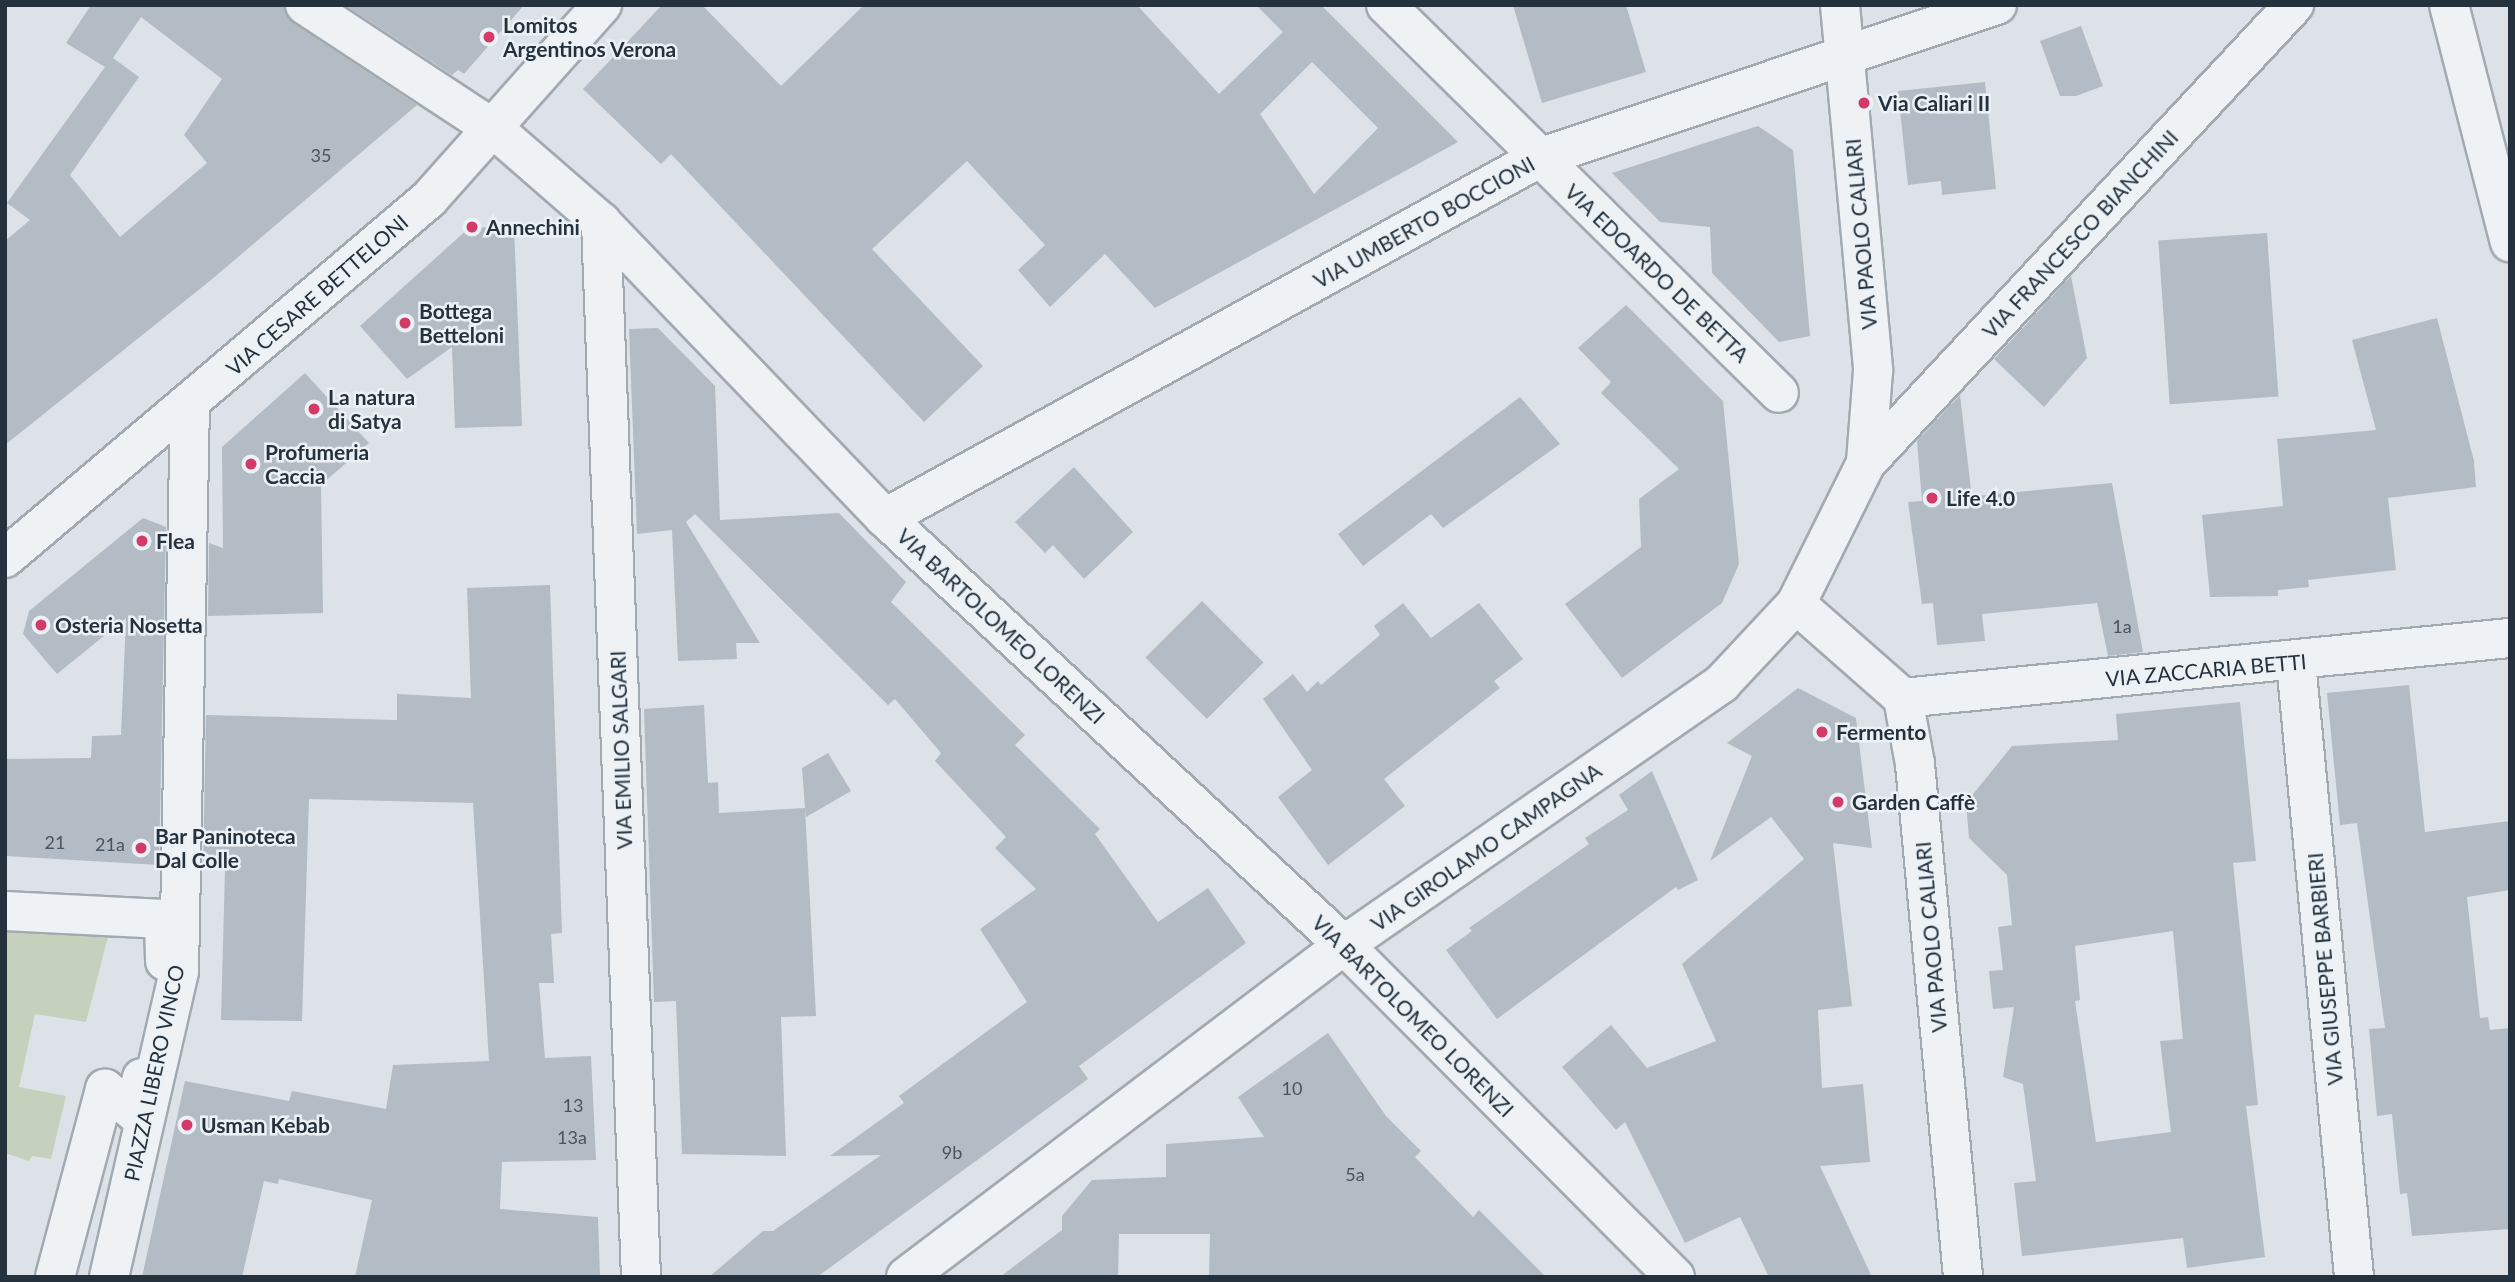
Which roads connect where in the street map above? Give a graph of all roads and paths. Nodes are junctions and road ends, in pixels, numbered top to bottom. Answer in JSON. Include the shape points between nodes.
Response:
{"nodes":[{"id":1,"x":305,"y":5,"type":"edge"},
{"id":2,"x":602,"y":5,"type":"edge"},
{"id":3,"x":1386,"y":5,"type":"edge"},
{"id":4,"x":1840,"y":5,"type":"edge"},
{"id":5,"x":1997,"y":5,"type":"edge"},
{"id":6,"x":2294,"y":5,"type":"edge"},
{"id":7,"x":2449,"y":5,"type":"edge"},
{"id":8,"x":1845,"y":58,"type":"junction"},
{"id":9,"x":494,"y":129,"type":"junction"},
{"id":10,"x":1539,"y":159,"type":"junction"},
{"id":11,"x":601,"y":222,"type":"junction"},
{"id":12,"x":2510,"y":242,"type":"edge"},
{"id":13,"x":1779,"y":393,"type":"dead end"},
{"id":14,"x":190,"y":405,"type":"junction"},
{"id":15,"x":1866,"y":463,"type":"junction"},
{"id":16,"x":885,"y":518,"type":"junction"},
{"id":17,"x":5,"y":558,"type":"edge"},
{"id":18,"x":1796,"y":604,"type":"junction"},
{"id":19,"x":2510,"y":638,"type":"edge"},
{"id":20,"x":2295,"y":662,"type":"junction"},
{"id":21,"x":1903,"y":698,"type":"junction"},
{"id":22,"x":5,"y":911,"type":"edge"},
{"id":23,"x":1344,"y":945,"type":"junction"},
{"id":24,"x":55,"y":1277,"type":"edge"},
{"id":25,"x":109,"y":1277,"type":"edge"},
{"id":26,"x":641,"y":1277,"type":"edge"},
{"id":27,"x":906,"y":1277,"type":"edge"},
{"id":28,"x":1675,"y":1277,"type":"edge"},
{"id":29,"x":1963,"y":1277,"type":"edge"},
{"id":30,"x":2354,"y":1277,"type":"edge"}],
"edges":[{"from":1,"to":9,"type":"street","name":"VIA BARTOLOMEO LORENZI"},
{"from":2,"to":9,"type":"street","name":"VIA CESARE BETTELONI"},
{"from":3,"to":10,"type":"street","name":"VIA EDOARDO DE BETTA"},
{"from":4,"to":8,"type":"street","name":"VIA PAOLO CALIARI"},
{"from":5,"to":8,"type":"street","name":"VIA UMBERTO BOCCIONI"},
{"from":6,"to":15,"type":"street","name":"VIA FRANCESCO BIANCHINI"},
{"from":7,"to":12,"type":"street"},
{"from":8,"to":10,"type":"street","name":"VIA UMBERTO BOCCIONI"},
{"from":8,"to":15,"type":"street","name":"VIA PAOLO CALIARI","via":[[1873,371]]},
{"from":9,"to":11,"type":"street","name":"VIA BARTOLOMEO LORENZI"},
{"from":9,"to":14,"type":"street","name":"VIA CESARE BETTELONI","via":[[429,199]]},
{"from":10,"to":13,"type":"street","name":"VIA EDOARDO DE BETTA"},
{"from":10,"to":16,"type":"street","name":"VIA UMBERTO BOCCIONI"},
{"from":11,"to":16,"type":"street","name":"VIA BARTOLOMEO LORENZI"},
{"from":11,"to":26,"type":"street","name":"VIA EMILIO SALGARI"},
{"from":14,"to":17,"type":"street","name":"VIA CESARE BETTELONI"},
{"from":14,"to":25,"type":"street","name":"PIAZZA LIBERO VINCO","via":[[179,971]]},
{"from":15,"to":18,"type":"street","name":"VIA GIROLAMO CAMPAGNA"},
{"from":16,"to":23,"type":"street","name":"VIA BARTOLOMEO LORENZI"},
{"from":18,"to":21,"type":"street"},
{"from":18,"to":23,"type":"street","name":"VIA GIROLAMO CAMPAGNA","via":[[1722,683]]},
{"from":19,"to":20,"type":"street","name":"VIA ZACCARIA BETTI"},
{"from":20,"to":21,"type":"street","name":"VIA ZACCARIA BETTI"},
{"from":20,"to":30,"type":"street","name":"VIA GIUSEPPE BARBIERI"},
{"from":21,"to":29,"type":"street","name":"VIA PAOLO CALIARI","via":[[1915,764]]},
{"from":22,"to":24,"type":"street","name":"PIAZZA LIBERO VINCO","via":[[164,919],[165,968],[134,1112],[105,1089]]},
{"from":23,"to":27,"type":"street","name":"VIA GIROLAMO CAMPAGNA"},
{"from":23,"to":28,"type":"street","name":"VIA BARTOLOMEO LORENZI"}]}
